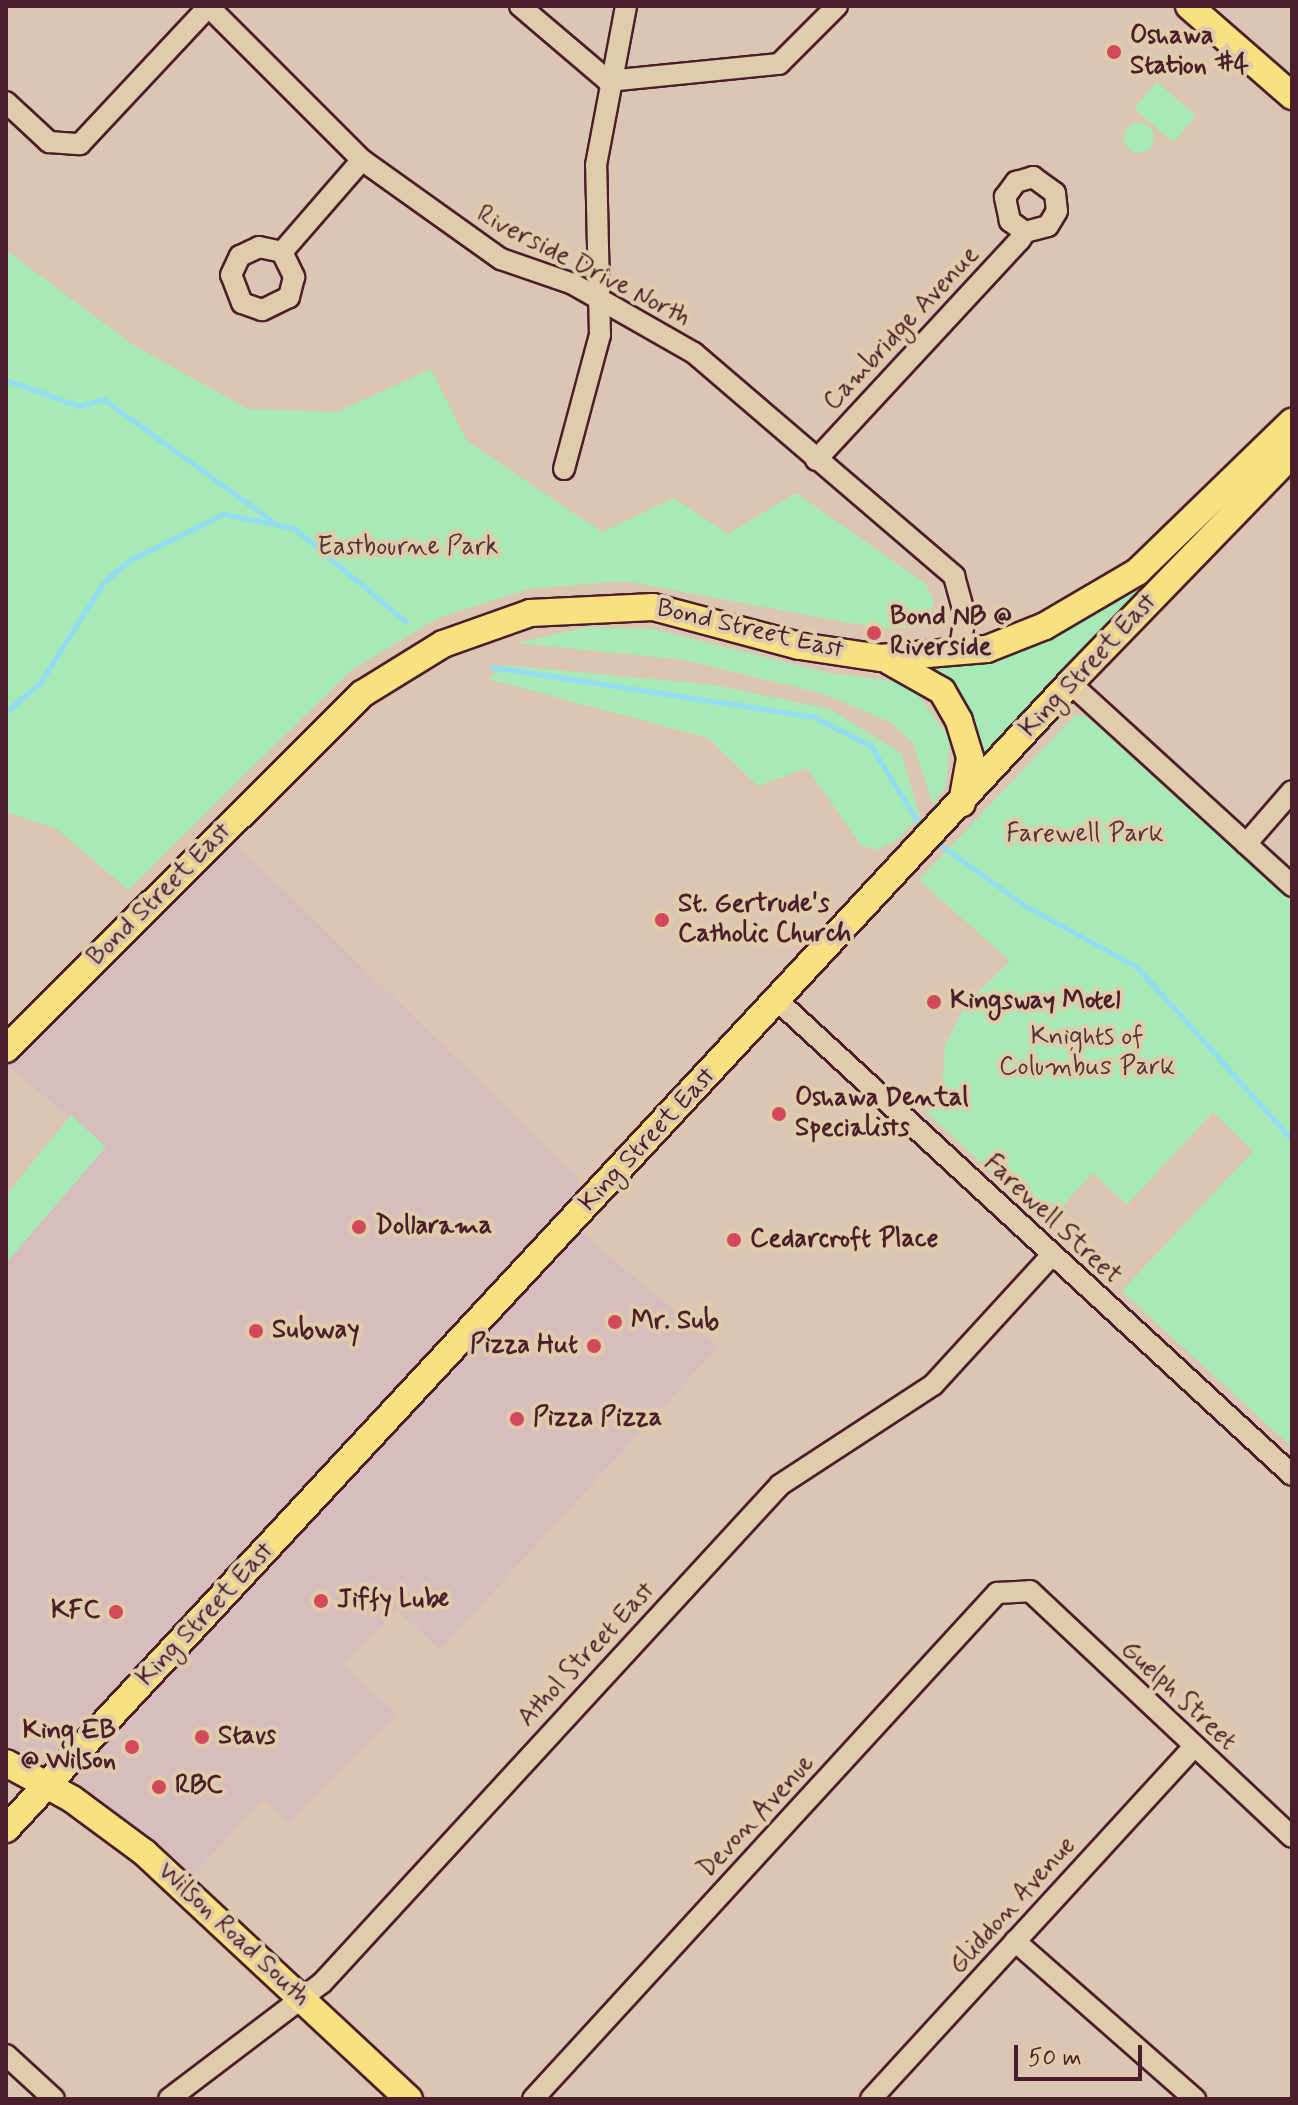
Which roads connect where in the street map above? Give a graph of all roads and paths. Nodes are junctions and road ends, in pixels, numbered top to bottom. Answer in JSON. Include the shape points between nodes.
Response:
{"nodes":[{"id":1,"x":209,"y":6,"type":"edge"},
{"id":2,"x":520,"y":6,"type":"edge"},
{"id":3,"x":626,"y":6,"type":"edge"},
{"id":4,"x":837,"y":6,"type":"edge"},
{"id":5,"x":1189,"y":6,"type":"edge"},
{"id":6,"x":608,"y":81,"type":"junction"},
{"id":7,"x":1292,"y":96,"type":"edge"},
{"id":8,"x":6,"y":102,"type":"edge"},
{"id":9,"x":362,"y":160,"type":"junction"},
{"id":10,"x":1025,"y":232,"type":"dead end"},
{"id":11,"x":282,"y":252,"type":"dead end"},
{"id":12,"x":602,"y":302,"type":"junction"},
{"id":13,"x":1292,"y":422,"type":"edge"},
{"id":14,"x":1292,"y":454,"type":"edge"},
{"id":15,"x":816,"y":460,"type":"junction"},
{"id":16,"x":564,"y":469,"type":"dead end"},
{"id":17,"x":959,"y":654,"type":"junction"},
{"id":18,"x":880,"y":658,"type":"junction"},
{"id":19,"x":1070,"y":683,"type":"junction"},
{"id":20,"x":1292,"y":791,"type":"edge"},
{"id":21,"x":956,"y":811,"type":"junction"},
{"id":22,"x":1246,"y":844,"type":"junction"},
{"id":23,"x":1292,"y":886,"type":"edge"},
{"id":24,"x":778,"y":1001,"type":"junction"},
{"id":25,"x":6,"y":1049,"type":"edge"},
{"id":26,"x":1051,"y":1256,"type":"junction"},
{"id":27,"x":1292,"y":1475,"type":"edge"},
{"id":28,"x":1030,"y":1591,"type":"joint"},
{"id":29,"x":1193,"y":1747,"type":"junction"},
{"id":30,"x":6,"y":1763,"type":"edge"},
{"id":31,"x":48,"y":1784,"type":"junction"},
{"id":32,"x":6,"y":1829,"type":"edge"},
{"id":33,"x":1292,"y":1837,"type":"edge"},
{"id":34,"x":1015,"y":1941,"type":"junction"},
{"id":35,"x":302,"y":1999,"type":"junction"},
{"id":36,"x":6,"y":2055,"type":"edge"},
{"id":37,"x":54,"y":2099,"type":"edge"},
{"id":38,"x":169,"y":2099,"type":"edge"},
{"id":39,"x":409,"y":2099,"type":"edge"},
{"id":40,"x":533,"y":2099,"type":"edge"},
{"id":41,"x":871,"y":2099,"type":"edge"},
{"id":42,"x":1195,"y":2099,"type":"edge"}],
"edges":[{"from":1,"to":8,"type":"street","via":[[70,147],[49,142]]},
{"from":1,"to":9,"type":"street","name":"Riverside Drive North"},
{"from":2,"to":6,"type":"street"},
{"from":3,"to":6,"type":"street"},
{"from":4,"to":6,"type":"street","via":[[779,64]]},
{"from":5,"to":7,"type":"main road"},
{"from":6,"to":12,"type":"street","via":[[596,165]]},
{"from":9,"to":11,"type":"street"},
{"from":9,"to":12,"type":"street","name":"Riverside Drive North","via":[[501,259]]},
{"from":10,"to":15,"type":"street","name":"Cambridge Avenue"},
{"from":12,"to":15,"type":"street","name":"Riverside Drive North","via":[[694,353]]},
{"from":12,"to":16,"type":"street","via":[[600,335]]},
{"from":13,"to":17,"type":"main road","name":"Bond Street East","via":[[1137,572],[1045,626]]},
{"from":14,"to":19,"type":"main road","name":"King Street East"},
{"from":15,"to":17,"type":"street","name":"Riverside Drive North","via":[[954,576],[965,616]]},
{"from":17,"to":18,"type":"main road","name":"Bond Street East"},
{"from":18,"to":21,"type":"main road","via":[[942,691],[959,721],[970,758]]},
{"from":18,"to":25,"type":"main road","name":"Bond Street East","via":[[800,646],[653,607],[530,613],[457,637],[362,694]]},
{"from":19,"to":21,"type":"main road","name":"King Street East"},
{"from":19,"to":22,"type":"street"},
{"from":20,"to":22,"type":"street"},
{"from":21,"to":24,"type":"main road","name":"King Street East"},
{"from":22,"to":23,"type":"street"},
{"from":24,"to":26,"type":"street","name":"Farewell Street"},
{"from":24,"to":31,"type":"main road","name":"King Street East"},
{"from":26,"to":27,"type":"street","name":"Farewell Street"},
{"from":26,"to":35,"type":"street","name":"Athol Street East","via":[[933,1385],[780,1485]]},
{"from":28,"to":29,"type":"street","name":"Guelph Street"},
{"from":28,"to":40,"type":"street","name":"Devon Avenue","via":[[997,1593]]},
{"from":29,"to":33,"type":"street","name":"Guelph Street"},
{"from":29,"to":34,"type":"street","name":"Gliddon Avenue"},
{"from":30,"to":31,"type":"main road","name":"Wilson Road South"},
{"from":31,"to":32,"type":"main road","name":"King Street East"},
{"from":31,"to":35,"type":"main road","name":"Wilson Road South","via":[[145,1853]]},
{"from":34,"to":41,"type":"street","name":"Gliddon Avenue"},
{"from":34,"to":42,"type":"street"},
{"from":35,"to":38,"type":"street","name":"Athol Street East"},
{"from":35,"to":39,"type":"main road","name":"Wilson Road South"},
{"from":36,"to":37,"type":"street"}]}
